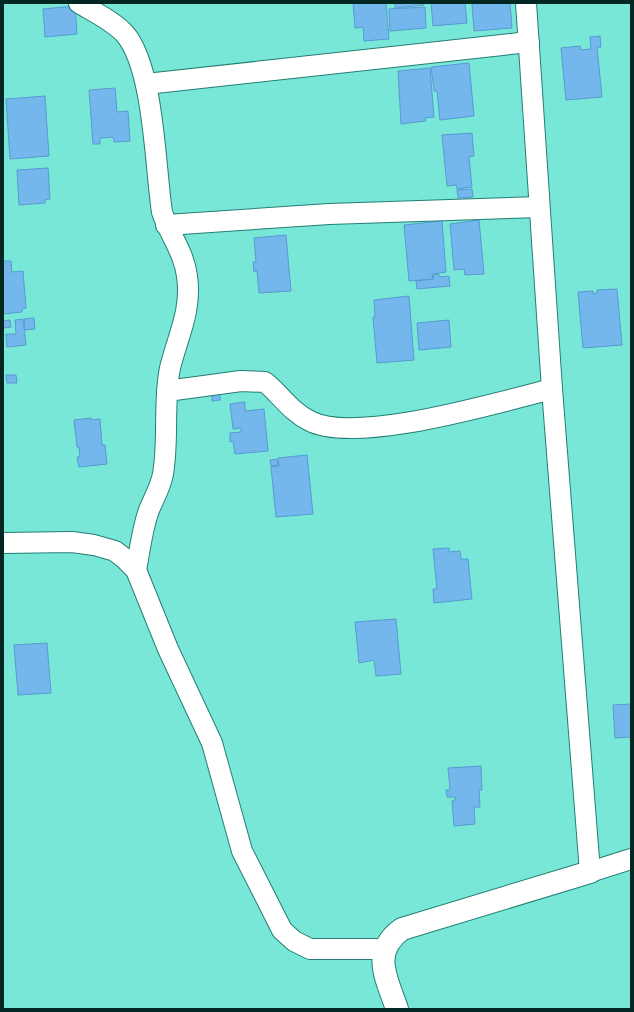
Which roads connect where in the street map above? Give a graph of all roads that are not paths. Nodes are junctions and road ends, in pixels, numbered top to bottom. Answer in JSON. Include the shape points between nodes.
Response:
{"nodes":[{"id":1,"x":79,"y":3,"type":"edge"},
{"id":2,"x":526,"y":3,"type":"edge"},
{"id":3,"x":529,"y":42,"type":"junction"},
{"id":4,"x":146,"y":84,"type":"junction"},
{"id":5,"x":539,"y":207,"type":"junction"},
{"id":6,"x":166,"y":225,"type":"junction"},
{"id":7,"x":552,"y":389,"type":"junction"},
{"id":8,"x":167,"y":391,"type":"junction"},
{"id":9,"x":3,"y":543,"type":"edge"},
{"id":10,"x":136,"y":570,"type":"junction"},
{"id":11,"x":631,"y":859,"type":"edge"},
{"id":12,"x":590,"y":872,"type":"junction"},
{"id":13,"x":385,"y":949,"type":"junction"},
{"id":14,"x":397,"y":1009,"type":"edge"}],
"edges":[{"from":1,"to":4,"type":"street","via":[[124,33],[137,55]]},
{"from":2,"to":3,"type":"street"},
{"from":3,"to":4,"type":"street"},
{"from":3,"to":5,"type":"street"},
{"from":4,"to":6,"type":"street"},
{"from":5,"to":6,"type":"street","via":[[337,213]]},
{"from":5,"to":7,"type":"street"},
{"from":6,"to":8,"type":"street","via":[[185,263],[188,292],[187,312],[170,368]]},
{"from":7,"to":8,"type":"street","via":[[417,420],[357,429],[331,428],[296,414],[265,382],[241,381]]},
{"from":7,"to":12,"type":"street"},
{"from":8,"to":10,"type":"street","via":[[167,442],[162,476],[143,530]]},
{"from":9,"to":10,"type":"street","via":[[72,542],[94,545],[115,551]]},
{"from":10,"to":13,"type":"street","via":[[168,649],[212,743],[242,851],[282,930],[294,941],[310,948]]},
{"from":11,"to":12,"type":"street"},
{"from":12,"to":13,"type":"street","via":[[402,929],[393,936]]},
{"from":13,"to":14,"type":"street","via":[[383,965]]}]}
